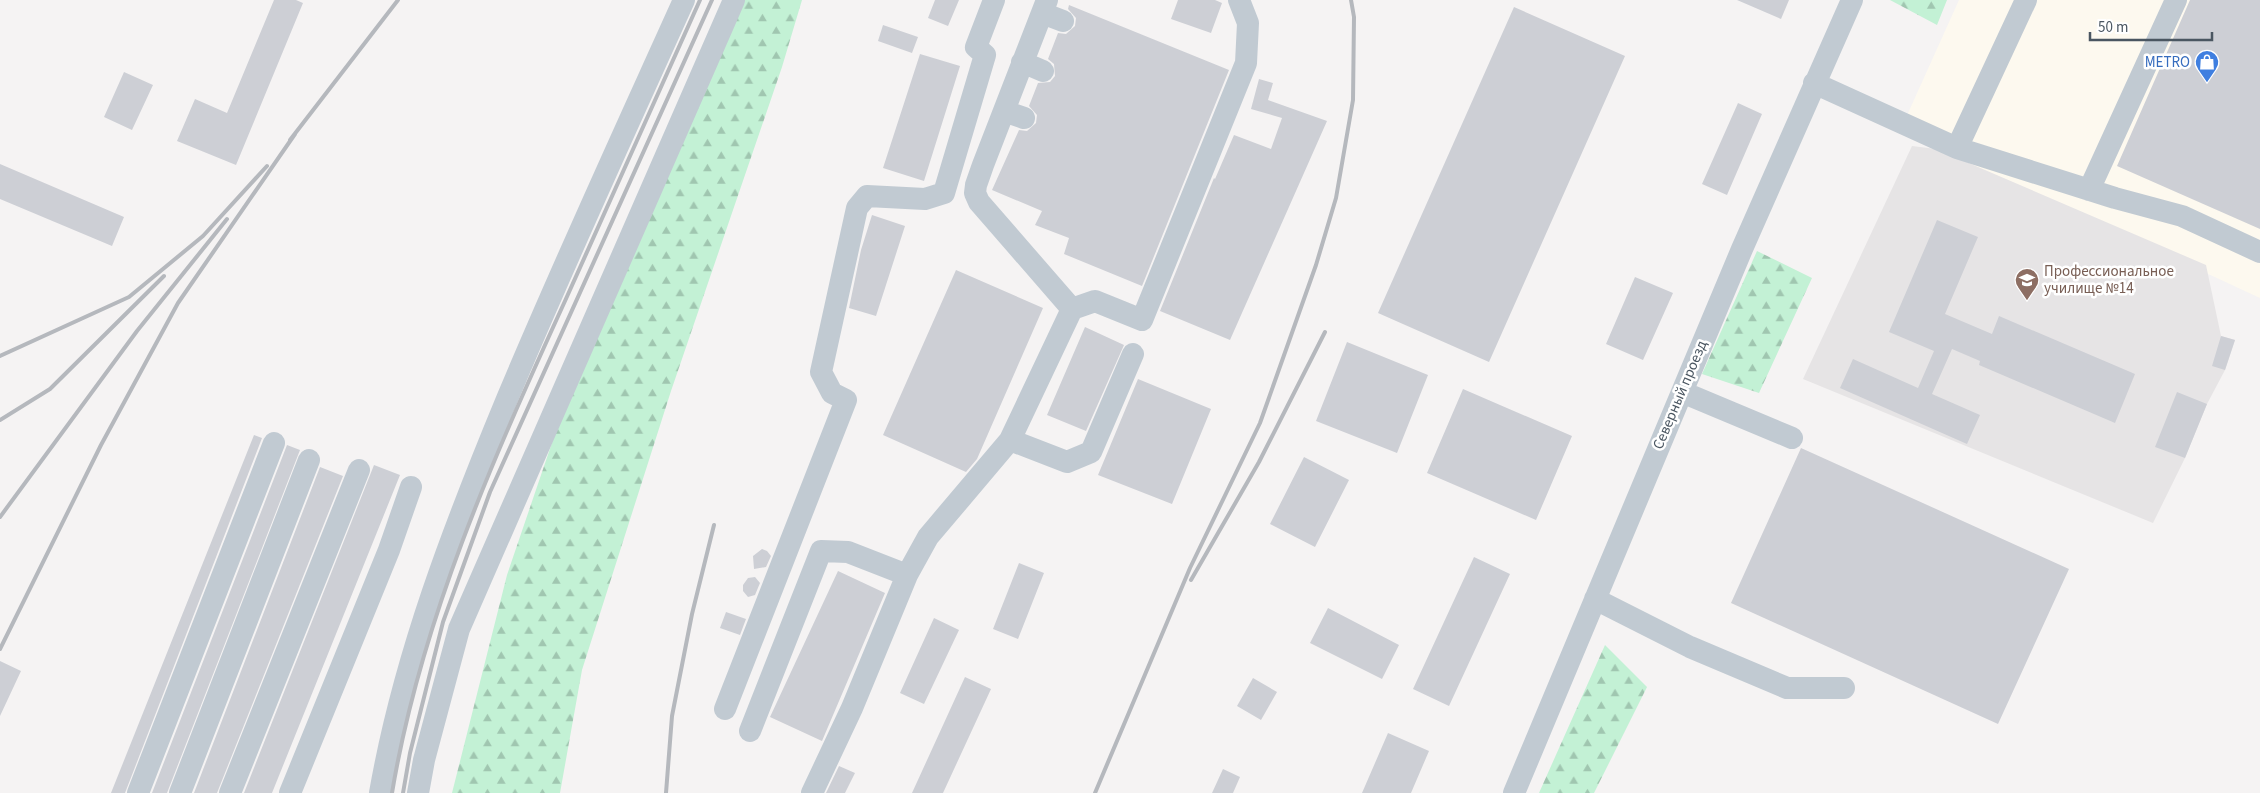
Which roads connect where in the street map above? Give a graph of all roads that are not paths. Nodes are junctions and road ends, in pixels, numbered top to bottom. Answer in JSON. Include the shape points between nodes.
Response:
{"nodes":[{"id":1,"x":684,"y":0,"type":"edge"},
{"id":2,"x":734,"y":0,"type":"edge"},
{"id":3,"x":994,"y":0,"type":"edge"},
{"id":4,"x":1240,"y":0,"type":"edge"},
{"id":5,"x":1852,"y":0,"type":"edge"},
{"id":6,"x":2026,"y":0,"type":"edge"},
{"id":7,"x":2176,"y":0,"type":"edge"},
{"id":8,"x":1044,"y":6,"type":"edge"},
{"id":9,"x":1063,"y":22,"type":"dead end"},
{"id":10,"x":1022,"y":62,"type":"junction"},
{"id":11,"x":1043,"y":70,"type":"dead end"},
{"id":12,"x":1814,"y":83,"type":"junction"},
{"id":13,"x":1958,"y":148,"type":"junction"},
{"id":14,"x":2089,"y":190,"type":"junction"},
{"id":15,"x":2260,"y":252,"type":"edge"},
{"id":16,"x":1072,"y":309,"type":"junction"},
{"id":17,"x":1133,"y":354,"type":"dead end"},
{"id":18,"x":1682,"y":392,"type":"junction"},
{"id":19,"x":1792,"y":438,"type":"dead end"},
{"id":20,"x":1010,"y":440,"type":"junction"},
{"id":21,"x":274,"y":443,"type":"dead end"},
{"id":22,"x":309,"y":460,"type":"dead end"},
{"id":23,"x":359,"y":470,"type":"dead end"},
{"id":24,"x":411,"y":487,"type":"dead end"},
{"id":25,"x":908,"y":575,"type":"junction"},
{"id":26,"x":1595,"y":599,"type":"junction"},
{"id":27,"x":1844,"y":688,"type":"dead end"},
{"id":28,"x":725,"y":710,"type":"dead end"},
{"id":29,"x":750,"y":731,"type":"dead end"},
{"id":30,"x":138,"y":793,"type":"edge"},
{"id":31,"x":180,"y":793,"type":"edge"},
{"id":32,"x":230,"y":793,"type":"edge"},
{"id":33,"x":290,"y":793,"type":"edge"},
{"id":34,"x":380,"y":793,"type":"edge"},
{"id":35,"x":418,"y":793,"type":"edge"},
{"id":36,"x":812,"y":793,"type":"edge"},
{"id":37,"x":1514,"y":793,"type":"edge"}],
"edges":[{"from":1,"to":34,"type":"street","via":[[471,484],[422,618],[387,750]]},
{"from":2,"to":35,"type":"street","via":[[459,629]]},
{"from":3,"to":28,"type":"street","via":[[976,47],[985,55],[944,193],[925,199],[866,196],[857,208],[821,372],[832,393],[846,400]]},
{"from":4,"to":16,"type":"street","via":[[1248,23],[1246,63],[1228,89],[1142,320],[1095,301]]},
{"from":5,"to":12,"type":"street","name":"Северный проезд"},
{"from":6,"to":13,"type":"street"},
{"from":7,"to":14,"type":"street"},
{"from":8,"to":9,"type":"street"},
{"from":8,"to":10,"type":"street"},
{"from":10,"to":11,"type":"street"},
{"from":10,"to":16,"type":"street","via":[[1014,115],[991,168],[976,185],[975,193],[979,202]]},
{"from":12,"to":13,"type":"street"},
{"from":12,"to":18,"type":"street","name":"Северный проезд"},
{"from":13,"to":14,"type":"street"},
{"from":14,"to":15,"type":"street","via":[[2182,216]]},
{"from":16,"to":20,"type":"street"},
{"from":17,"to":20,"type":"street","via":[[1091,452],[1067,462]]},
{"from":18,"to":19,"type":"street"},
{"from":18,"to":26,"type":"street","name":"Северный проезд"},
{"from":20,"to":25,"type":"street","via":[[928,537]]},
{"from":21,"to":30,"type":"street"},
{"from":22,"to":31,"type":"street"},
{"from":23,"to":32,"type":"street"},
{"from":24,"to":33,"type":"street"},
{"from":25,"to":29,"type":"street","via":[[848,552],[821,551]]},
{"from":25,"to":36,"type":"street"},
{"from":26,"to":27,"type":"street","via":[[1698,650],[1787,688]]},
{"from":26,"to":37,"type":"street","name":"Северный проезд"}]}
